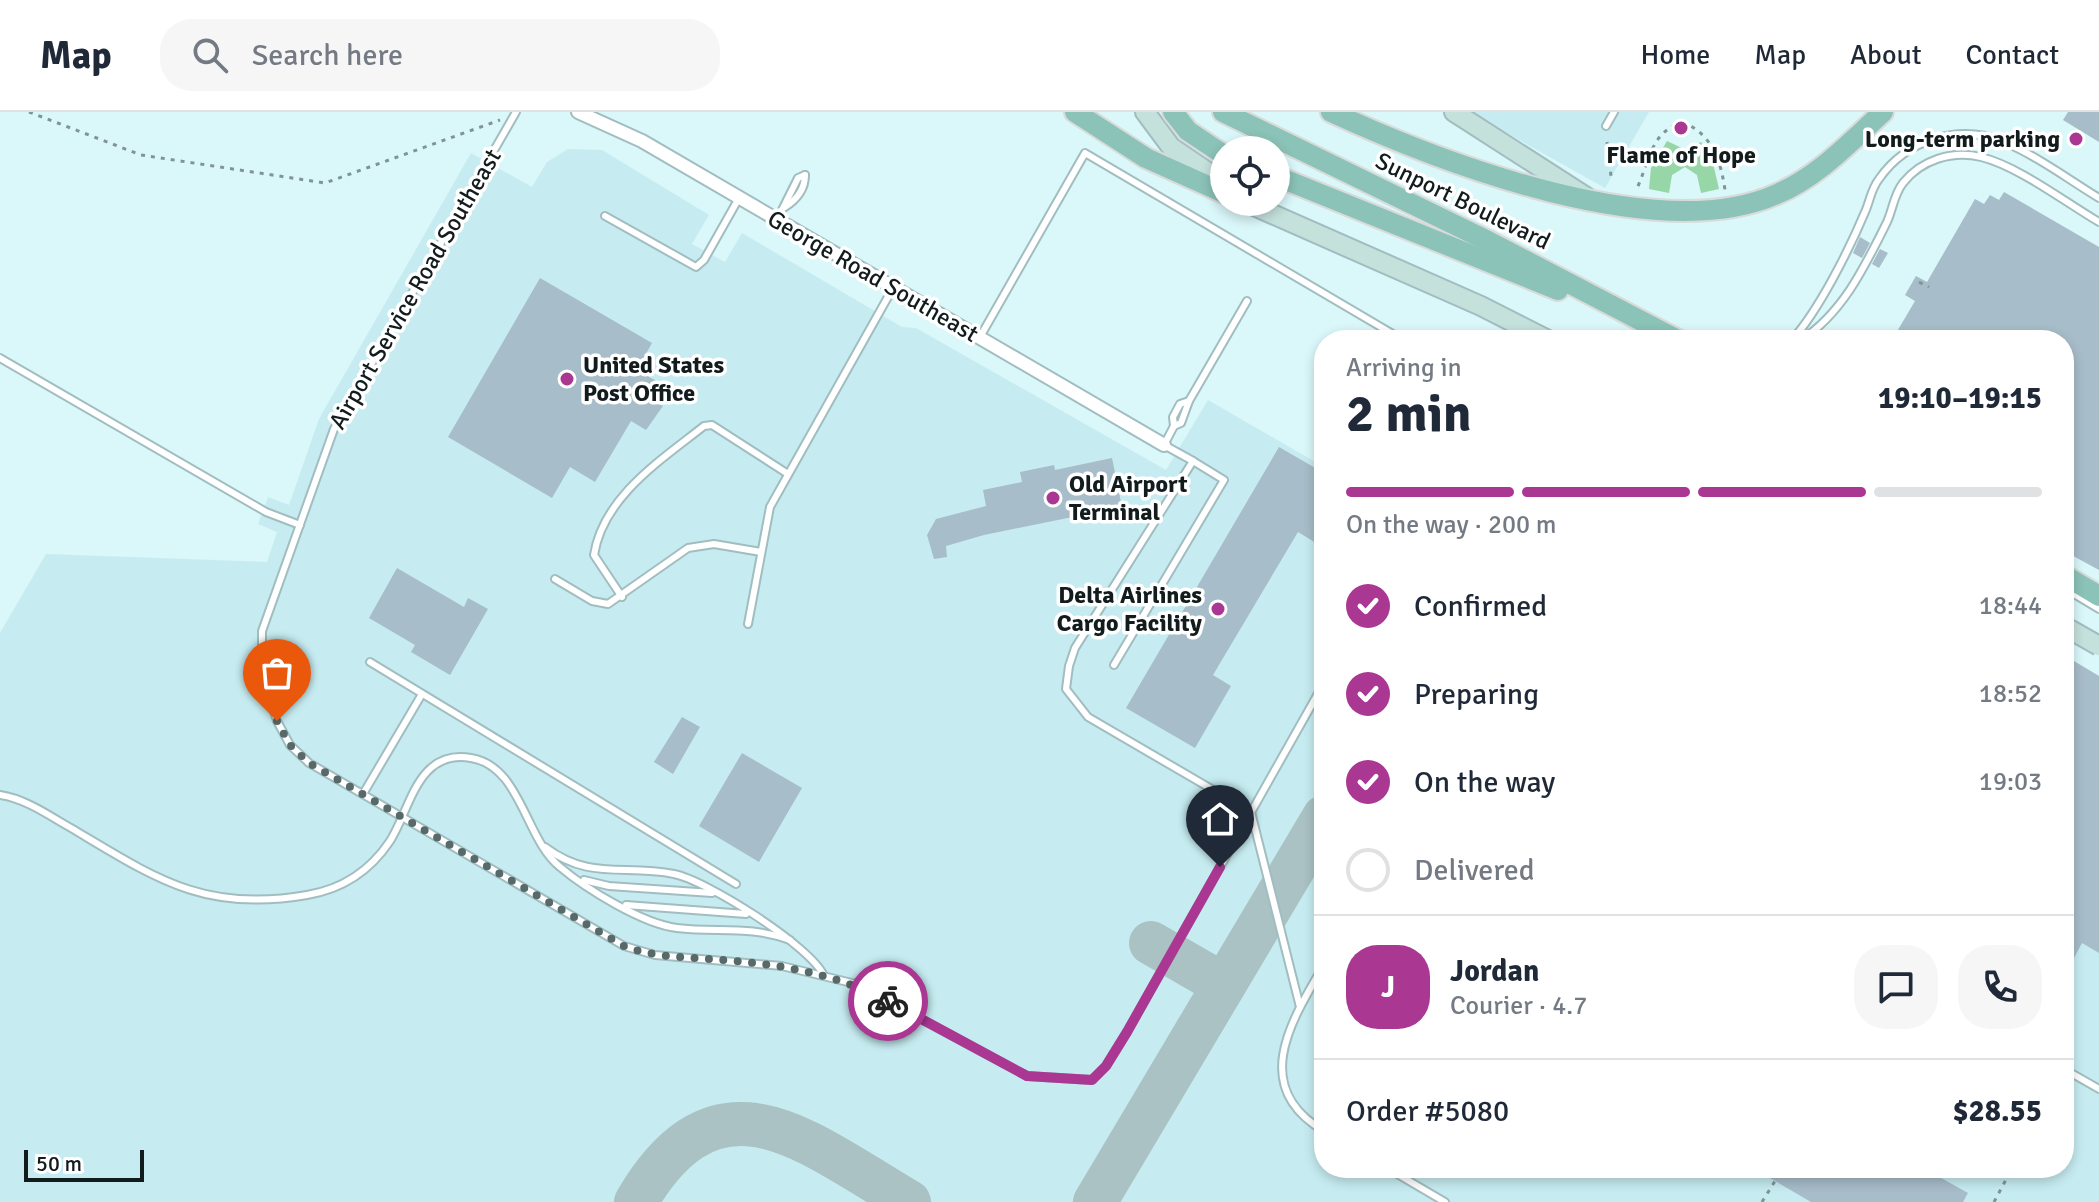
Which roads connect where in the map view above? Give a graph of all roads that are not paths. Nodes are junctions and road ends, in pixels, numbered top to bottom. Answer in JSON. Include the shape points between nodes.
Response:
{"nodes":[{"id":1,"x":578,"y":112,"type":"edge"},
{"id":2,"x":1075,"y":112,"type":"edge"},
{"id":3,"x":1145,"y":112,"type":"edge"},
{"id":4,"x":1223,"y":112,"type":"edge"},
{"id":5,"x":1331,"y":112,"type":"edge"},
{"id":6,"x":1454,"y":112,"type":"edge"},
{"id":7,"x":1614,"y":112,"type":"edge"},
{"id":8,"x":1883,"y":112,"type":"edge"},
{"id":9,"x":516,"y":113,"type":"edge"},
{"id":10,"x":1175,"y":115,"type":"edge"},
{"id":11,"x":1606,"y":126,"type":"dead end"},
{"id":12,"x":1210,"y":147,"type":"edge"},
{"id":13,"x":1210,"y":173,"type":"edge"},
{"id":14,"x":1290,"y":182,"type":"edge"},
{"id":15,"x":1210,"y":187,"type":"edge"},
{"id":16,"x":739,"y":198,"type":"junction"},
{"id":17,"x":2099,"y":198,"type":"edge"},
{"id":18,"x":1594,"y":202,"type":"junction"},
{"id":19,"x":785,"y":207,"type":"junction"},
{"id":20,"x":605,"y":216,"type":"dead end"},
{"id":21,"x":1277,"y":216,"type":"edge"},
{"id":22,"x":777,"y":220,"type":"junction"},
{"id":23,"x":2099,"y":222,"type":"edge"},
{"id":24,"x":893,"y":288,"type":"junction"},
{"id":25,"x":1247,"y":301,"type":"dead end"},
{"id":26,"x":1629,"y":313,"type":"junction"},
{"id":27,"x":1386,"y":330,"type":"edge"},
{"id":28,"x":1528,"y":330,"type":"edge"},
{"id":29,"x":1660,"y":330,"type":"edge"},
{"id":30,"x":1673,"y":330,"type":"edge"},
{"id":31,"x":1800,"y":330,"type":"edge"},
{"id":32,"x":1816,"y":330,"type":"edge"},
{"id":33,"x":979,"y":338,"type":"junction"},
{"id":34,"x":0,"y":358,"type":"edge"},
{"id":35,"x":1164,"y":445,"type":"junction"},
{"id":36,"x":1193,"y":461,"type":"junction"},
{"id":37,"x":788,"y":474,"type":"junction"},
{"id":38,"x":300,"y":525,"type":"junction"},
{"id":39,"x":761,"y":552,"type":"junction"},
{"id":40,"x":555,"y":579,"type":"dead end"},
{"id":41,"x":2074,"y":581,"type":"edge"},
{"id":42,"x":2074,"y":594,"type":"edge"},
{"id":43,"x":2099,"y":596,"type":"edge"},
{"id":44,"x":622,"y":597,"type":"junction"},
{"id":45,"x":2099,"y":609,"type":"edge"},
{"id":46,"x":748,"y":624,"type":"dead end"},
{"id":47,"x":2074,"y":630,"type":"edge"},
{"id":48,"x":2099,"y":644,"type":"edge"},
{"id":49,"x":370,"y":662,"type":"dead end"},
{"id":50,"x":1114,"y":665,"type":"dead end"},
{"id":51,"x":422,"y":694,"type":"junction"},
{"id":52,"x":1314,"y":701,"type":"edge"},
{"id":53,"x":363,"y":794,"type":"junction"},
{"id":54,"x":0,"y":795,"type":"edge"},
{"id":55,"x":1251,"y":812,"type":"junction"},
{"id":56,"x":400,"y":816,"type":"junction"},
{"id":57,"x":542,"y":845,"type":"junction"},
{"id":58,"x":569,"y":874,"type":"junction"},
{"id":59,"x":736,"y":884,"type":"dead end"},
{"id":60,"x":719,"y":895,"type":"junction"},
{"id":61,"x":615,"y":901,"type":"junction"},
{"id":62,"x":755,"y":917,"type":"junction"},
{"id":63,"x":790,"y":940,"type":"junction"},
{"id":64,"x":824,"y":976,"type":"junction"},
{"id":65,"x":1314,"y":982,"type":"edge"},
{"id":66,"x":1300,"y":1007,"type":"junction"},
{"id":67,"x":2074,"y":1075,"type":"edge"},
{"id":68,"x":2099,"y":1089,"type":"edge"},
{"id":69,"x":1314,"y":1123,"type":"edge"},
{"id":70,"x":1404,"y":1178,"type":"edge"},
{"id":71,"x":1445,"y":1202,"type":"edge"}],
"edges":[{"from":1,"to":16,"type":"street","name":"George Road Southeast","via":[[642,141]]},
{"from":2,"to":15,"type":"main road","via":[[1146,158]]},
{"from":3,"to":13,"type":"main road","via":[[1171,147]]},
{"from":4,"to":26,"type":"main road","name":"Sunport Boulevard"},
{"from":5,"to":18,"type":"main road","name":"Sunport Boulevard","via":[[1388,138]]},
{"from":6,"to":18,"type":"main road"},
{"from":7,"to":11,"type":"lane"},
{"from":8,"to":18,"type":"main road","name":"Sunport Boulevard","via":[[1813,174],[1755,202],[1692,213]]},
{"from":9,"to":38,"type":"lane","name":"Airport Service Road Southeast","via":[[344,411]]},
{"from":10,"to":12,"type":"main road"},
{"from":14,"to":26,"type":"main road","via":[[1568,294]]},
{"from":16,"to":20,"type":"lane","via":[[696,267]]},
{"from":16,"to":22,"type":"street","name":"George Road Southeast"},
{"from":17,"to":31,"type":"lane","via":[[2016,148],[1987,137],[1955,134],[1910,149],[1874,185],[1814,312]]},
{"from":19,"to":19,"type":"lane","via":[[795,200],[805,175],[798,178]]},
{"from":19,"to":22,"type":"lane"},
{"from":21,"to":28,"type":"main road"},
{"from":22,"to":24,"type":"street","name":"George Road Southeast"},
{"from":23,"to":32,"type":"lane","via":[[1981,157],[1956,154],[1921,166],[1896,193],[1889,218],[1844,300]]},
{"from":24,"to":33,"type":"street","name":"George Road Southeast"},
{"from":24,"to":37,"type":"lane"},
{"from":25,"to":35,"type":"lane"},
{"from":26,"to":29,"type":"main road","name":"Sunport Boulevard"},
{"from":26,"to":30,"type":"lane"},
{"from":27,"to":33,"type":"lane","via":[[1085,153]]},
{"from":33,"to":35,"type":"street","name":"George Road Southeast"},
{"from":34,"to":38,"type":"lane","via":[[266,512]]},
{"from":35,"to":36,"type":"lane"},
{"from":36,"to":50,"type":"lane","via":[[1224,480]]},
{"from":36,"to":55,"type":"lane","via":[[1075,648],[1066,689],[1088,717]]},
{"from":37,"to":39,"type":"lane","via":[[770,507]]},
{"from":37,"to":44,"type":"lane","via":[[712,425],[704,426],[627,490],[596,543],[594,555]]},
{"from":38,"to":53,"type":"lane","name":"Airport Service Road Southeast","via":[[262,631],[262,670],[290,745],[309,763]]},
{"from":39,"to":44,"type":"lane","via":[[714,544],[688,548]]},
{"from":39,"to":46,"type":"lane"},
{"from":40,"to":44,"type":"lane","via":[[600,604]]},
{"from":41,"to":43,"type":"main road"},
{"from":42,"to":45,"type":"lane"},
{"from":47,"to":48,"type":"main road"},
{"from":49,"to":51,"type":"lane"},
{"from":51,"to":53,"type":"lane"},
{"from":51,"to":59,"type":"lane"},
{"from":52,"to":55,"type":"lane"},
{"from":53,"to":56,"type":"lane","name":"Airport Service Road Southeast"},
{"from":54,"to":56,"type":"lane","via":[[35,807],[176,887],[247,901],[307,895],[347,883],[378,858]]},
{"from":55,"to":64,"type":"lane","name":"Airport Service Road Southeast","via":[[1106,1066],[1092,1080],[1027,1076],[856,984]]},
{"from":55,"to":66,"type":"lane"},
{"from":56,"to":57,"type":"lane","via":[[419,780],[434,765],[455,757],[477,759],[504,779]]},
{"from":56,"to":64,"type":"lane","name":"Airport Service Road Southeast","via":[[639,951],[782,966]]},
{"from":57,"to":58,"type":"lane"},
{"from":57,"to":60,"type":"lane","via":[[576,866],[679,875]]},
{"from":58,"to":60,"type":"lane","via":[[609,886]]},
{"from":58,"to":61,"type":"lane"},
{"from":60,"to":62,"type":"lane"},
{"from":61,"to":62,"type":"lane","via":[[645,909],[717,910]]},
{"from":61,"to":63,"type":"lane","via":[[662,925],[751,929]]},
{"from":62,"to":63,"type":"lane"},
{"from":63,"to":64,"type":"lane","via":[[818,963]]},
{"from":65,"to":66,"type":"lane"},
{"from":66,"to":69,"type":"lane","via":[[1285,1042],[1283,1085]]},
{"from":67,"to":68,"type":"lane"},
{"from":70,"to":71,"type":"lane"}]}
